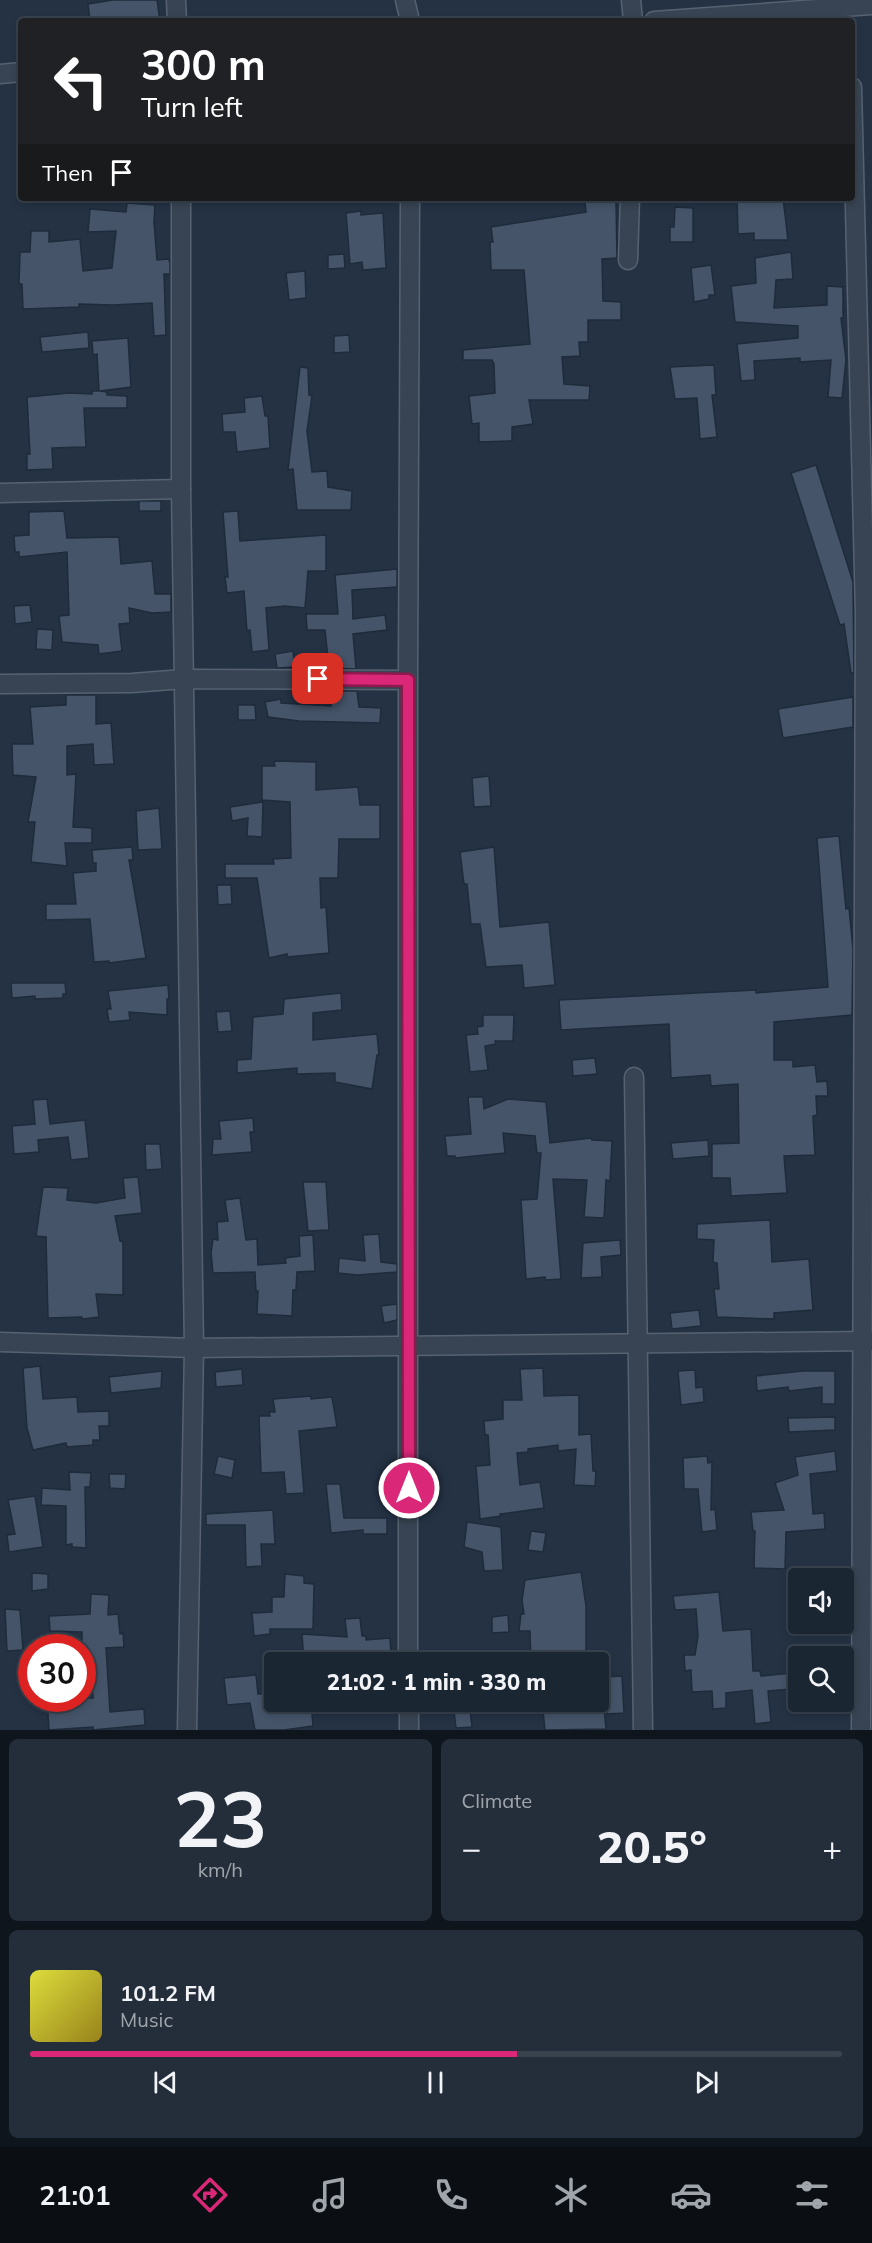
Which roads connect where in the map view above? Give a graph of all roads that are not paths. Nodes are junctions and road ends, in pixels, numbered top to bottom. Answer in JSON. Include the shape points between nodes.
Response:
{"nodes":[{"id":1,"x":176,"y":0,"type":"edge"},
{"id":2,"x":405,"y":0,"type":"edge"},
{"id":3,"x":631,"y":0,"type":"edge"},
{"id":4,"x":872,"y":5,"type":"edge"},
{"id":5,"x":850,"y":9,"type":"edge"},
{"id":6,"x":177,"y":18,"type":"edge"},
{"id":7,"x":409,"y":18,"type":"edge"},
{"id":8,"x":633,"y":18,"type":"edge"},
{"id":9,"x":703,"y":18,"type":"edge"},
{"id":10,"x":18,"y":72,"type":"edge"},
{"id":11,"x":0,"y":74,"type":"edge"},
{"id":12,"x":181,"y":201,"type":"edge"},
{"id":13,"x":410,"y":201,"type":"edge"},
{"id":14,"x":630,"y":201,"type":"edge"},
{"id":15,"x":855,"y":201,"type":"edge"},
{"id":16,"x":628,"y":260,"type":"dead end"},
{"id":17,"x":181,"y":489,"type":"junction"},
{"id":18,"x":0,"y":493,"type":"edge"},
{"id":19,"x":184,"y":679,"type":"junction"},
{"id":20,"x":408,"y":680,"type":"junction"},
{"id":21,"x":0,"y":684,"type":"edge"},
{"id":22,"x":634,"y":1077,"type":"dead end"},
{"id":23,"x":867,"y":1341,"type":"edge"},
{"id":24,"x":0,"y":1342,"type":"edge"},
{"id":25,"x":638,"y":1343,"type":"junction"},
{"id":26,"x":409,"y":1345,"type":"junction"},
{"id":27,"x":195,"y":1348,"type":"junction"},
{"id":28,"x":408,"y":1652,"type":"edge"},
{"id":29,"x":409,"y":1712,"type":"edge"},
{"id":30,"x":187,"y":1730,"type":"edge"},
{"id":31,"x":409,"y":1730,"type":"edge"},
{"id":32,"x":643,"y":1730,"type":"edge"},
{"id":33,"x":861,"y":1730,"type":"edge"}],
"edges":[{"from":1,"to":6,"type":"street"},
{"from":2,"to":7,"type":"street"},
{"from":3,"to":8,"type":"street"},
{"from":4,"to":5,"type":"street"},
{"from":5,"to":9,"type":"street"},
{"from":10,"to":11,"type":"street"},
{"from":12,"to":17,"type":"street"},
{"from":13,"to":20,"type":"street"},
{"from":14,"to":16,"type":"street"},
{"from":15,"to":23,"type":"street","via":[[865,614]]},
{"from":17,"to":18,"type":"street"},
{"from":17,"to":19,"type":"street"},
{"from":19,"to":20,"type":"street"},
{"from":19,"to":21,"type":"street"},
{"from":19,"to":27,"type":"street"},
{"from":20,"to":26,"type":"street"},
{"from":22,"to":25,"type":"street"},
{"from":23,"to":25,"type":"street"},
{"from":23,"to":33,"type":"street"},
{"from":24,"to":27,"type":"street"},
{"from":25,"to":26,"type":"street"},
{"from":25,"to":32,"type":"street"},
{"from":26,"to":27,"type":"street"},
{"from":26,"to":28,"type":"street"},
{"from":27,"to":30,"type":"street"},
{"from":29,"to":31,"type":"street"}]}
